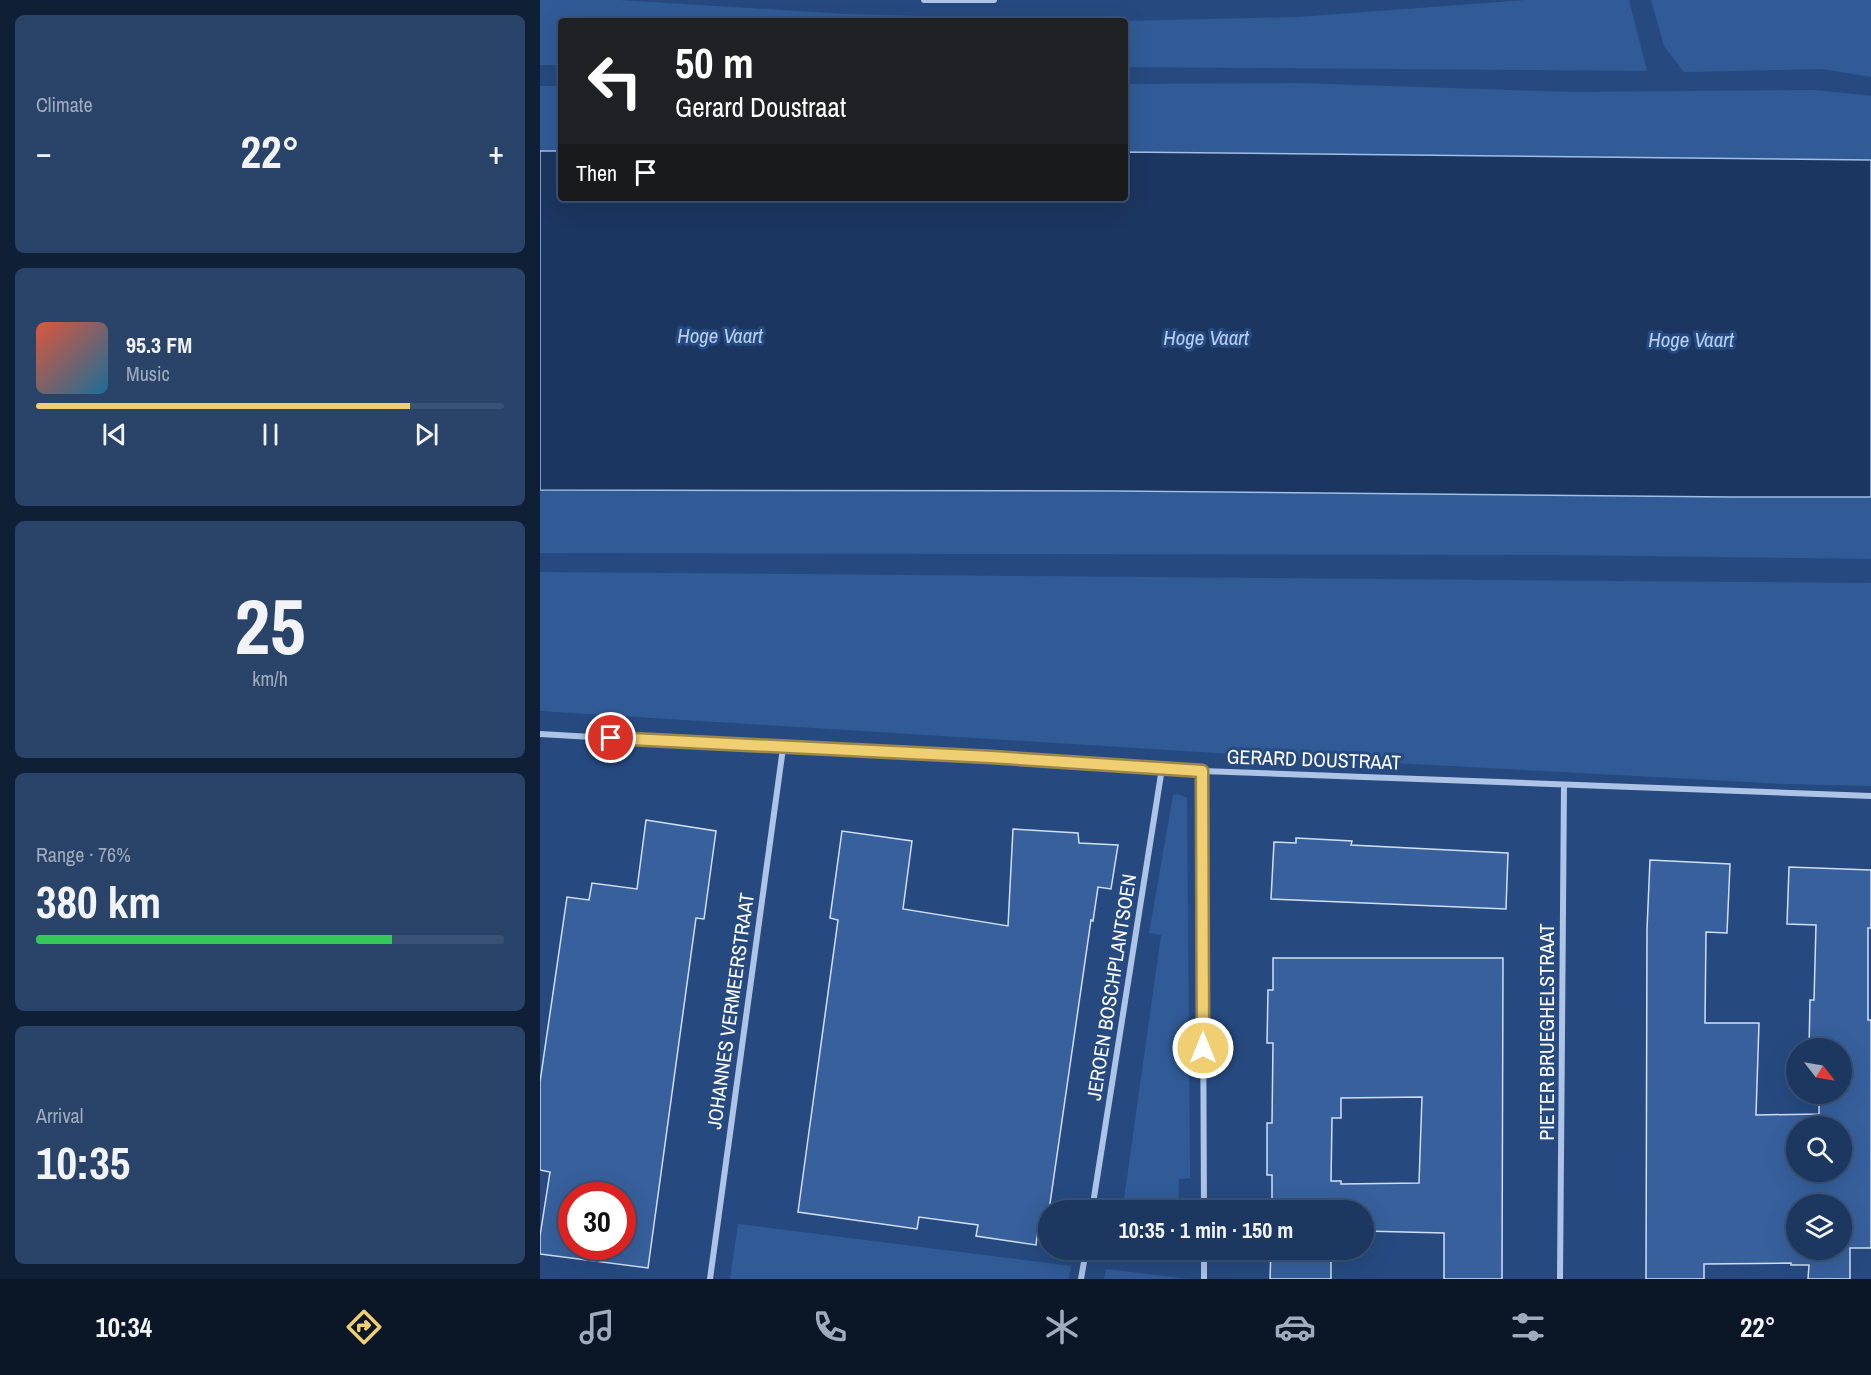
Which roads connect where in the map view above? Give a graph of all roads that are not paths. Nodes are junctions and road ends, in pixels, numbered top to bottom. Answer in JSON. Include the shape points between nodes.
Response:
{"nodes":[{"id":1,"x":924,"y":0,"type":"edge"},
{"id":2,"x":994,"y":0,"type":"edge"},
{"id":3,"x":540,"y":734,"type":"edge"},
{"id":4,"x":783,"y":748,"type":"junction"},
{"id":5,"x":1162,"y":768,"type":"junction"},
{"id":6,"x":1202,"y":771,"type":"junction"},
{"id":7,"x":1564,"y":786,"type":"junction"},
{"id":8,"x":1871,"y":796,"type":"edge"},
{"id":9,"x":1094,"y":1200,"type":"edge"},
{"id":10,"x":1204,"y":1200,"type":"edge"},
{"id":11,"x":1084,"y":1260,"type":"edge"},
{"id":12,"x":1204,"y":1260,"type":"edge"},
{"id":13,"x":710,"y":1279,"type":"edge"},
{"id":14,"x":1081,"y":1279,"type":"edge"},
{"id":15,"x":1204,"y":1279,"type":"edge"},
{"id":16,"x":1560,"y":1279,"type":"edge"}],
"edges":[{"from":1,"to":2,"type":"street"},
{"from":3,"to":4,"type":"street","name":"GERARD DOUSTRAAT"},
{"from":4,"to":5,"type":"street","name":"GERARD DOUSTRAAT"},
{"from":4,"to":13,"type":"street","name":"JOHANNES VERMEERSTRAAT"},
{"from":5,"to":6,"type":"street","name":"GERARD DOUSTRAAT"},
{"from":5,"to":9,"type":"street","name":"JEROEN BOSCHPLANTSOEN"},
{"from":6,"to":7,"type":"street","name":"GERARD DOUSTRAAT"},
{"from":6,"to":10,"type":"street"},
{"from":7,"to":8,"type":"street","name":"GERARD DOUSTRAAT"},
{"from":7,"to":16,"type":"street","name":"PIETER BRUEGHELSTRAAT"},
{"from":11,"to":14,"type":"street"},
{"from":12,"to":15,"type":"street"}]}
